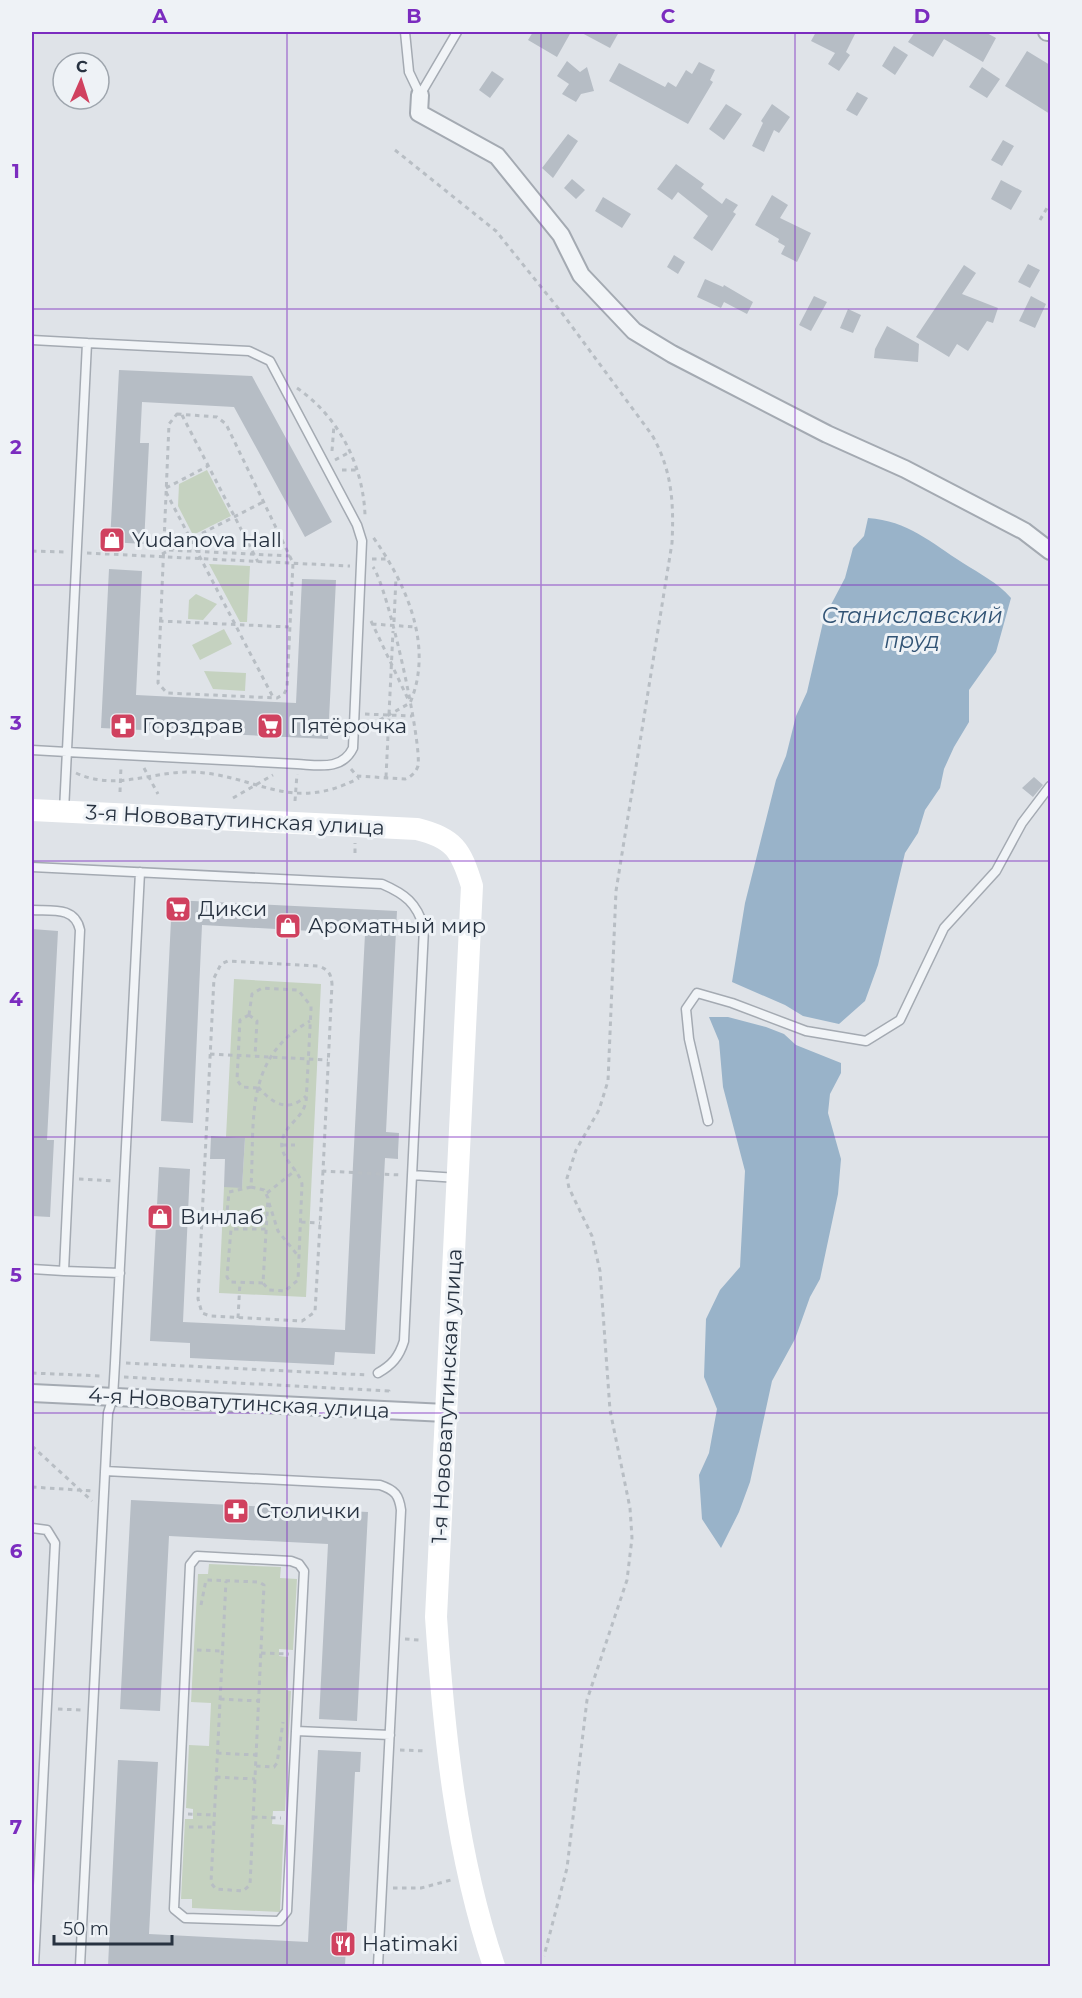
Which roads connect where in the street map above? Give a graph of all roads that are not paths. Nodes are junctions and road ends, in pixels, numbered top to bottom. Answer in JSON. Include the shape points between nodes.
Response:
{"nodes":[{"id":1,"x":405,"y":32,"type":"edge"},
{"id":2,"x":457,"y":32,"type":"edge"},
{"id":3,"x":420,"y":95,"type":"junction"},
{"id":4,"x":32,"y":340,"type":"edge"},
{"id":5,"x":87,"y":343,"type":"junction"},
{"id":6,"x":1050,"y":551,"type":"edge"},
{"id":7,"x":32,"y":750,"type":"edge"},
{"id":8,"x":67,"y":752,"type":"junction"},
{"id":9,"x":1050,"y":786,"type":"edge"},
{"id":10,"x":32,"y":810,"type":"edge"},
{"id":11,"x":64,"y":812,"type":"junction"},
{"id":12,"x":437,"y":834,"type":"joint"},
{"id":13,"x":32,"y":867,"type":"edge"},
{"id":14,"x":140,"y":872,"type":"junction"},
{"id":15,"x":32,"y":910,"type":"edge"},
{"id":16,"x":708,"y":1121,"type":"dead end"},
{"id":17,"x":412,"y":1175,"type":"junction"},
{"id":18,"x":458,"y":1178,"type":"junction"},
{"id":19,"x":32,"y":1269,"type":"edge"},
{"id":20,"x":64,"y":1270,"type":"junction"},
{"id":21,"x":120,"y":1274,"type":"junction"},
{"id":22,"x":378,"y":1373,"type":"road end"},
{"id":23,"x":32,"y":1393,"type":"edge"},
{"id":24,"x":113,"y":1397,"type":"junction"},
{"id":25,"x":446,"y":1413,"type":"junction"},
{"id":26,"x":105,"y":1471,"type":"junction"},
{"id":27,"x":32,"y":1528,"type":"edge"},
{"id":28,"x":296,"y":1731,"type":"junction"},
{"id":29,"x":390,"y":1735,"type":"junction"},
{"id":30,"x":34,"y":1966,"type":"edge"},
{"id":31,"x":80,"y":1966,"type":"edge"},
{"id":32,"x":378,"y":1966,"type":"edge"},
{"id":33,"x":494,"y":1966,"type":"edge"}],
"edges":[{"from":1,"to":3,"type":"lane","via":[[409,72]]},
{"from":2,"to":3,"type":"lane"},
{"from":3,"to":6,"type":"street","via":[[419,113],[497,156],[561,235],[581,275],[634,331],[816,428],[1024,531]]},
{"from":4,"to":5,"type":"lane"},
{"from":5,"to":8,"type":"lane"},
{"from":5,"to":8,"type":"lane","via":[[249,351],[270,361],[357,525],[362,541],[360,599],[352,748],[344,760],[333,765]]},
{"from":7,"to":8,"type":"lane"},
{"from":8,"to":11,"type":"lane"},
{"from":9,"to":16,"type":"lane","via":[[1022,823],[996,871],[944,928],[900,1020],[866,1041],[806,1031],[697,993],[686,1009]]},
{"from":10,"to":11,"type":"street","name":"3-я Нововатутинская улица"},
{"from":11,"to":12,"type":"street","name":"3-я Нововатутинская улица","via":[[417,829]]},
{"from":12,"to":18,"type":"street","name":"1-я Нововатутинская улица","via":[[464,857],[472,885]]},
{"from":13,"to":14,"type":"lane"},
{"from":14,"to":17,"type":"lane","via":[[382,884],[414,904],[424,928]]},
{"from":14,"to":21,"type":"lane"},
{"from":15,"to":20,"type":"lane","via":[[69,912],[80,930]]},
{"from":17,"to":18,"type":"lane"},
{"from":17,"to":22,"type":"lane","via":[[404,1341],[390,1366]]},
{"from":18,"to":25,"type":"street","name":"1-я Нововатутинская улица"},
{"from":19,"to":20,"type":"lane"},
{"from":20,"to":21,"type":"lane"},
{"from":21,"to":24,"type":"lane"},
{"from":23,"to":24,"type":"street","name":"4-я Нововатутинская улица"},
{"from":24,"to":25,"type":"street","name":"4-я Нововатутинская улица"},
{"from":24,"to":26,"type":"lane","via":[[108,1413]]},
{"from":25,"to":33,"type":"street","name":"1-я Нововатутинская улица","via":[[436,1617],[442,1712],[453,1796]]},
{"from":26,"to":29,"type":"lane","via":[[380,1485],[392,1489],[399,1497],[401,1510]]},
{"from":26,"to":31,"type":"lane"},
{"from":27,"to":30,"type":"lane","via":[[47,1530],[55,1544]]},
{"from":28,"to":28,"type":"lane","via":[[287,1911],[283,1919],[273,1922],[180,1917],[174,1909],[193,1559],[203,1556],[291,1561],[304,1571]]},
{"from":28,"to":29,"type":"lane"},
{"from":29,"to":32,"type":"lane"}]}
